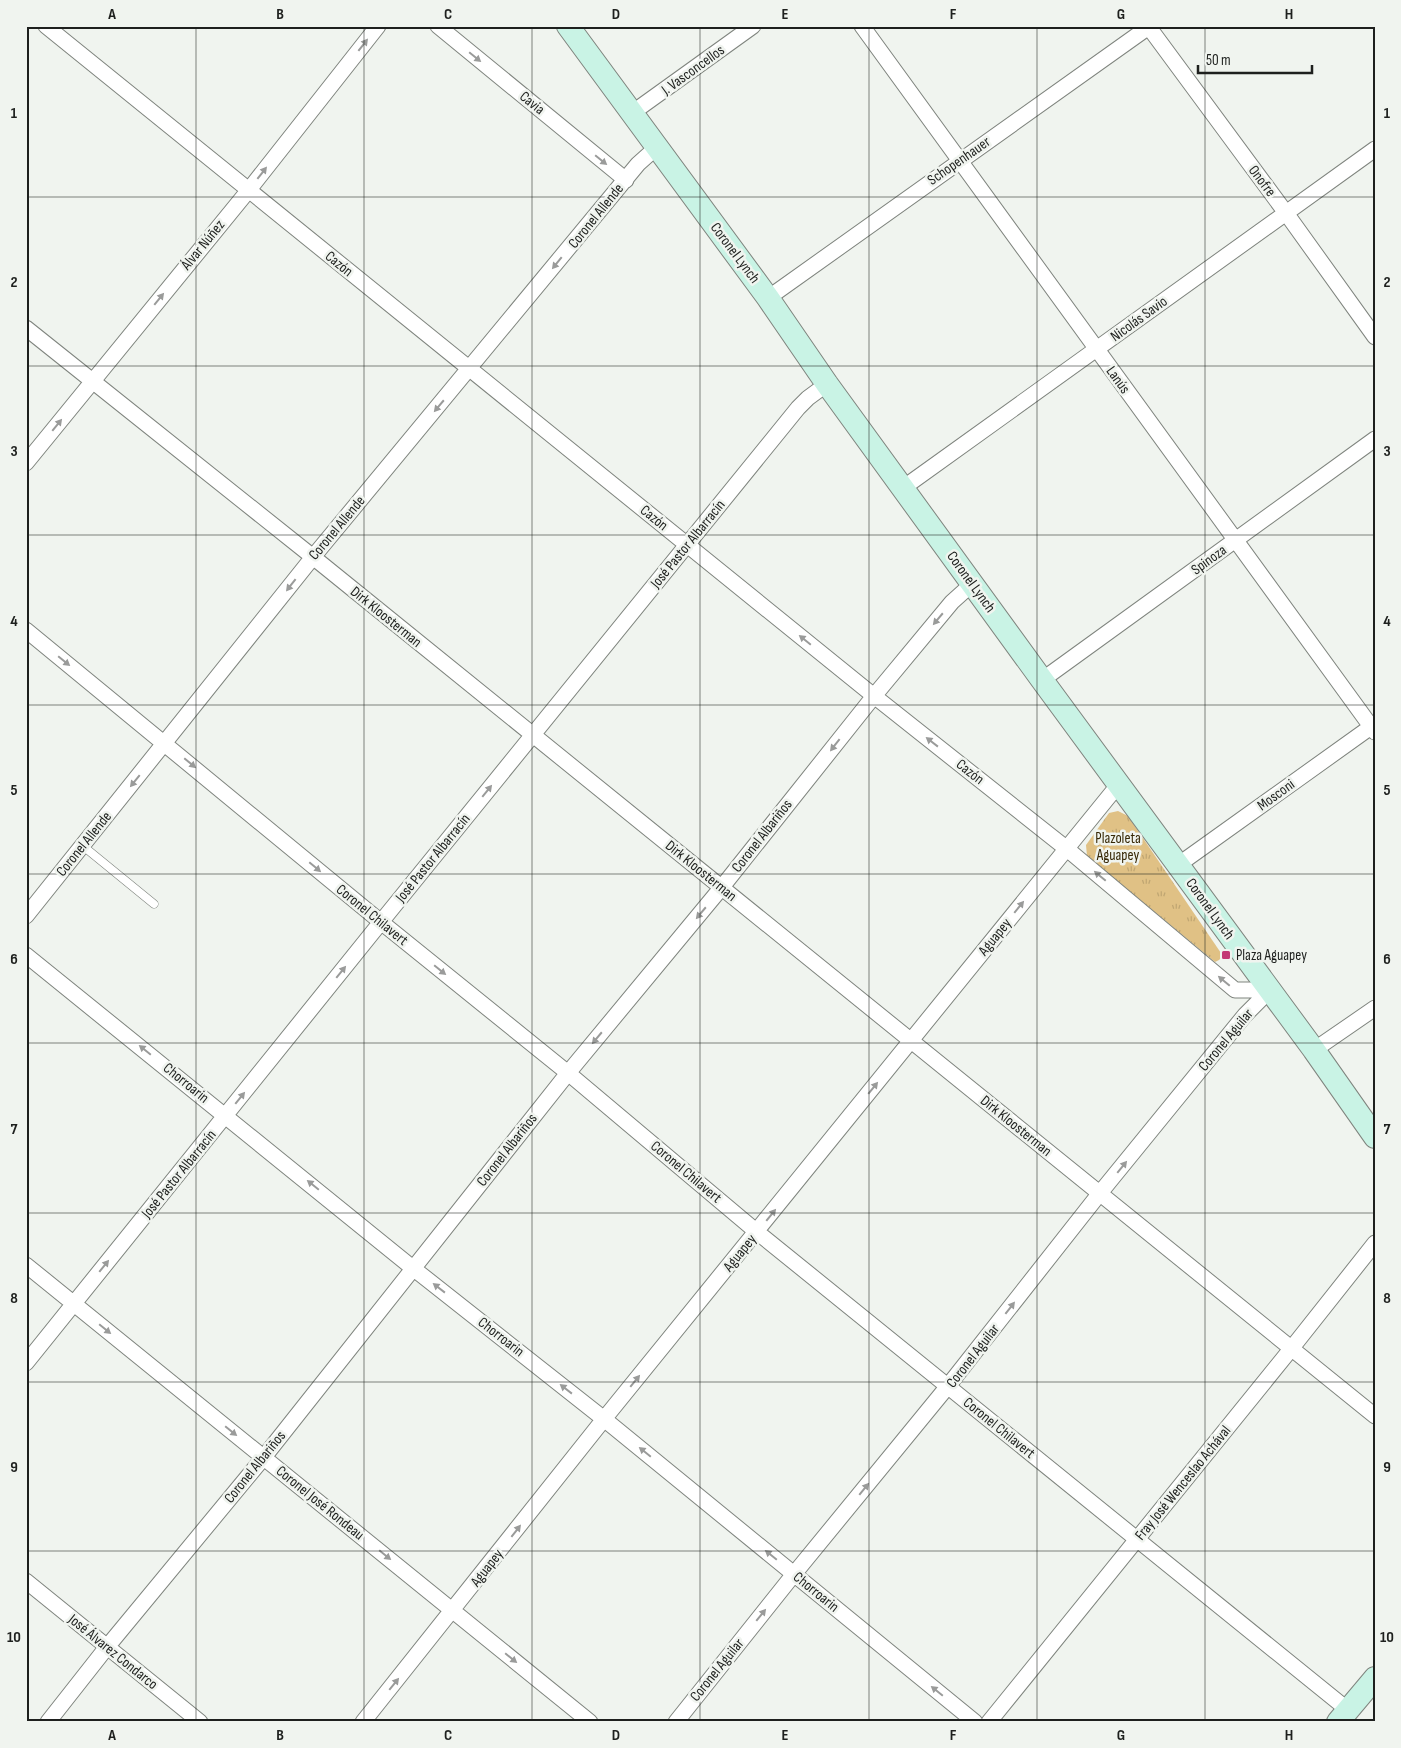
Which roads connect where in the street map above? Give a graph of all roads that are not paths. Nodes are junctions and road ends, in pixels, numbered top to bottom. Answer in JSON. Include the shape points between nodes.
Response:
{"nodes":[{"id":1,"x":46,"y":26,"type":"edge"},
{"id":2,"x":378,"y":26,"type":"edge"},
{"id":3,"x":438,"y":26,"type":"edge"},
{"id":4,"x":568,"y":26,"type":"edge"},
{"id":5,"x":753,"y":26,"type":"edge"},
{"id":6,"x":862,"y":26,"type":"edge"},
{"id":7,"x":1148,"y":27,"type":"edge"},
{"id":8,"x":632,"y":113,"type":"junction"},
{"id":9,"x":657,"y":147,"type":"junction"},
{"id":10,"x":1375,"y":149,"type":"edge"},
{"id":11,"x":959,"y":161,"type":"junction"},
{"id":12,"x":626,"y":180,"type":"junction"},
{"id":13,"x":248,"y":191,"type":"junction"},
{"id":14,"x":1286,"y":213,"type":"junction"},
{"id":15,"x":768,"y":298,"type":"junction"},
{"id":16,"x":26,"y":328,"type":"edge"},
{"id":17,"x":1375,"y":337,"type":"edge"},
{"id":18,"x":1096,"y":350,"type":"junction"},
{"id":19,"x":470,"y":368,"type":"junction"},
{"id":20,"x":92,"y":381,"type":"junction"},
{"id":21,"x":827,"y":384,"type":"junction"},
{"id":22,"x":1375,"y":439,"type":"edge"},
{"id":23,"x":26,"y":463,"type":"edge"},
{"id":24,"x":903,"y":488,"type":"junction"},
{"id":25,"x":1236,"y":540,"type":"junction"},
{"id":26,"x":687,"y":545,"type":"junction"},
{"id":27,"x":313,"y":557,"type":"junction"},
{"id":28,"x":972,"y":584,"type":"junction"},
{"id":29,"x":26,"y":630,"type":"edge"},
{"id":30,"x":1042,"y":680,"type":"junction"},
{"id":31,"x":874,"y":696,"type":"junction"},
{"id":32,"x":1373,"y":728,"type":"edge"},
{"id":33,"x":532,"y":736,"type":"junction"},
{"id":34,"x":166,"y":743,"type":"junction"},
{"id":35,"x":1119,"y":784,"type":"junction"},
{"id":36,"x":83,"y":846,"type":"junction"},
{"id":37,"x":1067,"y":848,"type":"junction"},
{"id":38,"x":1178,"y":865,"type":"junction"},
{"id":39,"x":722,"y":887,"type":"junction"},
{"id":40,"x":154,"y":904,"type":"dead end"},
{"id":41,"x":26,"y":916,"type":"edge"},
{"id":42,"x":381,"y":922,"type":"junction"},
{"id":43,"x":26,"y":954,"type":"edge"},
{"id":44,"x":1270,"y":990,"type":"junction"},
{"id":45,"x":1375,"y":1008,"type":"edge"},
{"id":46,"x":910,"y":1042,"type":"junction"},
{"id":47,"x":1314,"y":1050,"type":"junction"},
{"id":48,"x":568,"y":1073,"type":"junction"},
{"id":49,"x":226,"y":1115,"type":"junction"},
{"id":50,"x":1375,"y":1137,"type":"edge"},
{"id":51,"x":1100,"y":1194,"type":"junction"},
{"id":52,"x":757,"y":1232,"type":"junction"},
{"id":53,"x":1375,"y":1243,"type":"edge"},
{"id":54,"x":26,"y":1265,"type":"edge"},
{"id":55,"x":414,"y":1268,"type":"junction"},
{"id":56,"x":74,"y":1304,"type":"junction"},
{"id":57,"x":1291,"y":1350,"type":"junction"},
{"id":58,"x":26,"y":1363,"type":"edge"},
{"id":59,"x":948,"y":1386,"type":"junction"},
{"id":60,"x":1375,"y":1416,"type":"edge"},
{"id":61,"x":604,"y":1419,"type":"junction"},
{"id":62,"x":264,"y":1457,"type":"junction"},
{"id":63,"x":1138,"y":1539,"type":"junction"},
{"id":64,"x":794,"y":1574,"type":"junction"},
{"id":65,"x":26,"y":1581,"type":"edge"},
{"id":66,"x":453,"y":1610,"type":"junction"},
{"id":67,"x":107,"y":1647,"type":"junction"},
{"id":68,"x":1375,"y":1678,"type":"edge"},
{"id":69,"x":1343,"y":1716,"type":"edge"},
{"id":70,"x":48,"y":1722,"type":"edge"},
{"id":71,"x":200,"y":1722,"type":"edge"},
{"id":72,"x":363,"y":1722,"type":"edge"},
{"id":73,"x":590,"y":1722,"type":"edge"},
{"id":74,"x":676,"y":1722,"type":"edge"},
{"id":75,"x":975,"y":1722,"type":"edge"},
{"id":76,"x":989,"y":1722,"type":"edge"}],
"edges":[{"from":1,"to":13,"type":"street","name":"Cazón"},
{"from":13,"to":2,"type":"street","name":"Álvar Núñez","one_way":true},
{"from":3,"to":12,"type":"street","name":"Cavia","one_way":true},
{"from":4,"to":8,"type":"street","name":"Coronel Lynch"},
{"from":5,"to":8,"type":"street","name":"J. Vasconcellos"},
{"from":6,"to":11,"type":"street","name":"Lanús"},
{"from":7,"to":11,"type":"street","name":"Schopenhauer"},
{"from":7,"to":14,"type":"street","name":"Onofre"},
{"from":8,"to":9,"type":"street","name":"Coronel Lynch"},
{"from":9,"to":12,"type":"street","name":"Coronel Allende"},
{"from":9,"to":15,"type":"street","name":"Coronel Lynch"},
{"from":10,"to":14,"type":"street","name":"Nicolás Savio"},
{"from":11,"to":15,"type":"street","name":"Schopenhauer"},
{"from":11,"to":18,"type":"street","name":"Lanús"},
{"from":12,"to":19,"type":"street","name":"Coronel Allende","one_way":true},
{"from":13,"to":19,"type":"street","name":"Cazón"},
{"from":20,"to":13,"type":"street","name":"Álvar Núñez","one_way":true},
{"from":14,"to":17,"type":"street","name":"Onofre"},
{"from":14,"to":18,"type":"street","name":"Nicolás Savio"},
{"from":15,"to":21,"type":"street","name":"Coronel Lynch"},
{"from":16,"to":20,"type":"street","name":"Dirk Kloosterman"},
{"from":18,"to":24,"type":"street","name":"Nicolás Savio"},
{"from":18,"to":25,"type":"street","name":"Lanús"},
{"from":19,"to":26,"type":"street","name":"Cazón"},
{"from":19,"to":27,"type":"street","name":"Coronel Allende","one_way":true},
{"from":23,"to":20,"type":"street","name":"Álvar Núñez","one_way":true},
{"from":20,"to":27,"type":"street","name":"Dirk Kloosterman"},
{"from":21,"to":24,"type":"street","name":"Coronel Lynch"},
{"from":21,"to":26,"type":"street","name":"José Pastor Albarracín","via":[[798,408]]},
{"from":22,"to":25,"type":"street","name":"Spinoza"},
{"from":24,"to":28,"type":"street","name":"Coronel Lynch"},
{"from":25,"to":30,"type":"street","name":"Spinoza"},
{"from":25,"to":32,"type":"street","name":"Lanús"},
{"from":31,"to":26,"type":"street","name":"Cazón","one_way":true},
{"from":26,"to":33,"type":"street","name":"José Pastor Albarracín"},
{"from":27,"to":33,"type":"street","name":"Dirk Kloosterman"},
{"from":27,"to":34,"type":"street","name":"Coronel Allende","one_way":true},
{"from":28,"to":30,"type":"street","name":"Coronel Lynch"},
{"from":28,"to":31,"type":"street","name":"Coronel Albariños","one_way":true,"via":[[952,602]]},
{"from":29,"to":34,"type":"street","name":"Coronel Chilavert","one_way":true},
{"from":30,"to":35,"type":"street","name":"Coronel Lynch"},
{"from":37,"to":31,"type":"street","name":"Cazón","one_way":true},
{"from":31,"to":39,"type":"street","name":"Coronel Albariños","one_way":true},
{"from":32,"to":38,"type":"street","name":"Mosconi"},
{"from":33,"to":39,"type":"street","name":"Dirk Kloosterman"},
{"from":42,"to":33,"type":"street","name":"José Pastor Albarracín","one_way":true},
{"from":34,"to":36,"type":"street","name":"Coronel Allende","one_way":true},
{"from":34,"to":42,"type":"street","name":"Coronel Chilavert","one_way":true},
{"from":35,"to":37,"type":"street","name":"Aguapey"},
{"from":35,"to":38,"type":"street","name":"Coronel Lynch"},
{"from":36,"to":40,"type":"lane"},
{"from":36,"to":41,"type":"street","name":"Coronel Allende"},
{"from":44,"to":37,"type":"street","name":"Cazón","one_way":true,"via":[[1235,990]]},
{"from":46,"to":37,"type":"street","name":"Aguapey","one_way":true},
{"from":38,"to":44,"type":"street","name":"Coronel Lynch"},
{"from":39,"to":46,"type":"street","name":"Dirk Kloosterman"},
{"from":39,"to":48,"type":"street","name":"Coronel Albariños","one_way":true},
{"from":42,"to":48,"type":"street","name":"Coronel Chilavert","one_way":true},
{"from":49,"to":42,"type":"street","name":"José Pastor Albarracín","one_way":true},
{"from":49,"to":43,"type":"street","name":"Chorroarin","one_way":true},
{"from":44,"to":47,"type":"street","name":"Coronel Lynch"},
{"from":51,"to":44,"type":"street","name":"Coronel Aguilar","one_way":true,"via":[[1245,1015]]},
{"from":45,"to":47,"type":"street"},
{"from":46,"to":51,"type":"street","name":"Dirk Kloosterman"},
{"from":52,"to":46,"type":"street","name":"Aguapey","one_way":true},
{"from":47,"to":50,"type":"street","name":"Coronel Lynch"},
{"from":48,"to":52,"type":"street","name":"Coronel Chilavert"},
{"from":48,"to":55,"type":"street","name":"Coronel Albariños"},
{"from":55,"to":49,"type":"street","name":"Chorroarin","one_way":true},
{"from":56,"to":49,"type":"street","name":"José Pastor Albarracín","one_way":true},
{"from":51,"to":57,"type":"street","name":"Dirk Kloosterman"},
{"from":59,"to":51,"type":"street","name":"Coronel Aguilar","one_way":true},
{"from":52,"to":59,"type":"street","name":"Coronel Chilavert"},
{"from":61,"to":52,"type":"street","name":"Aguapey","one_way":true},
{"from":53,"to":57,"type":"street","name":"Fray José Wenceslao Achával"},
{"from":54,"to":56,"type":"street","name":"Coronel José Rondeau"},
{"from":61,"to":55,"type":"street","name":"Chorroarin","one_way":true},
{"from":55,"to":62,"type":"street","name":"Coronel Albariños"},
{"from":56,"to":58,"type":"street","name":"José Pastor Albarracín"},
{"from":56,"to":62,"type":"street","name":"Coronel José Rondeau","one_way":true},
{"from":57,"to":60,"type":"street","name":"Dirk Kloosterman"},
{"from":57,"to":63,"type":"street","name":"Fray José Wenceslao Achával"},
{"from":59,"to":63,"type":"street","name":"Coronel Chilavert"},
{"from":64,"to":59,"type":"street","name":"Coronel Aguilar","one_way":true},
{"from":64,"to":61,"type":"street","name":"Chorroarin","one_way":true},
{"from":66,"to":61,"type":"street","name":"Aguapey","one_way":true},
{"from":62,"to":66,"type":"street","name":"Coronel José Rondeau","one_way":true},
{"from":62,"to":67,"type":"street","name":"Coronel Albariños"},
{"from":63,"to":69,"type":"street","name":"Coronel Chilavert"},
{"from":63,"to":76,"type":"street","name":"Fray José Wenceslao Achával"},
{"from":74,"to":64,"type":"street","name":"Coronel Aguilar","one_way":true},
{"from":75,"to":64,"type":"street","name":"Chorroarin","one_way":true},
{"from":65,"to":67,"type":"street","name":"José Álvarez Condarco"},
{"from":72,"to":66,"type":"street","name":"Aguapey","one_way":true},
{"from":66,"to":73,"type":"street","name":"Coronel José Rondeau","one_way":true},
{"from":67,"to":70,"type":"street","name":"Coronel Albariños"},
{"from":67,"to":71,"type":"street","name":"José Álvarez Condarco"},
{"from":68,"to":69,"type":"street"}]}
